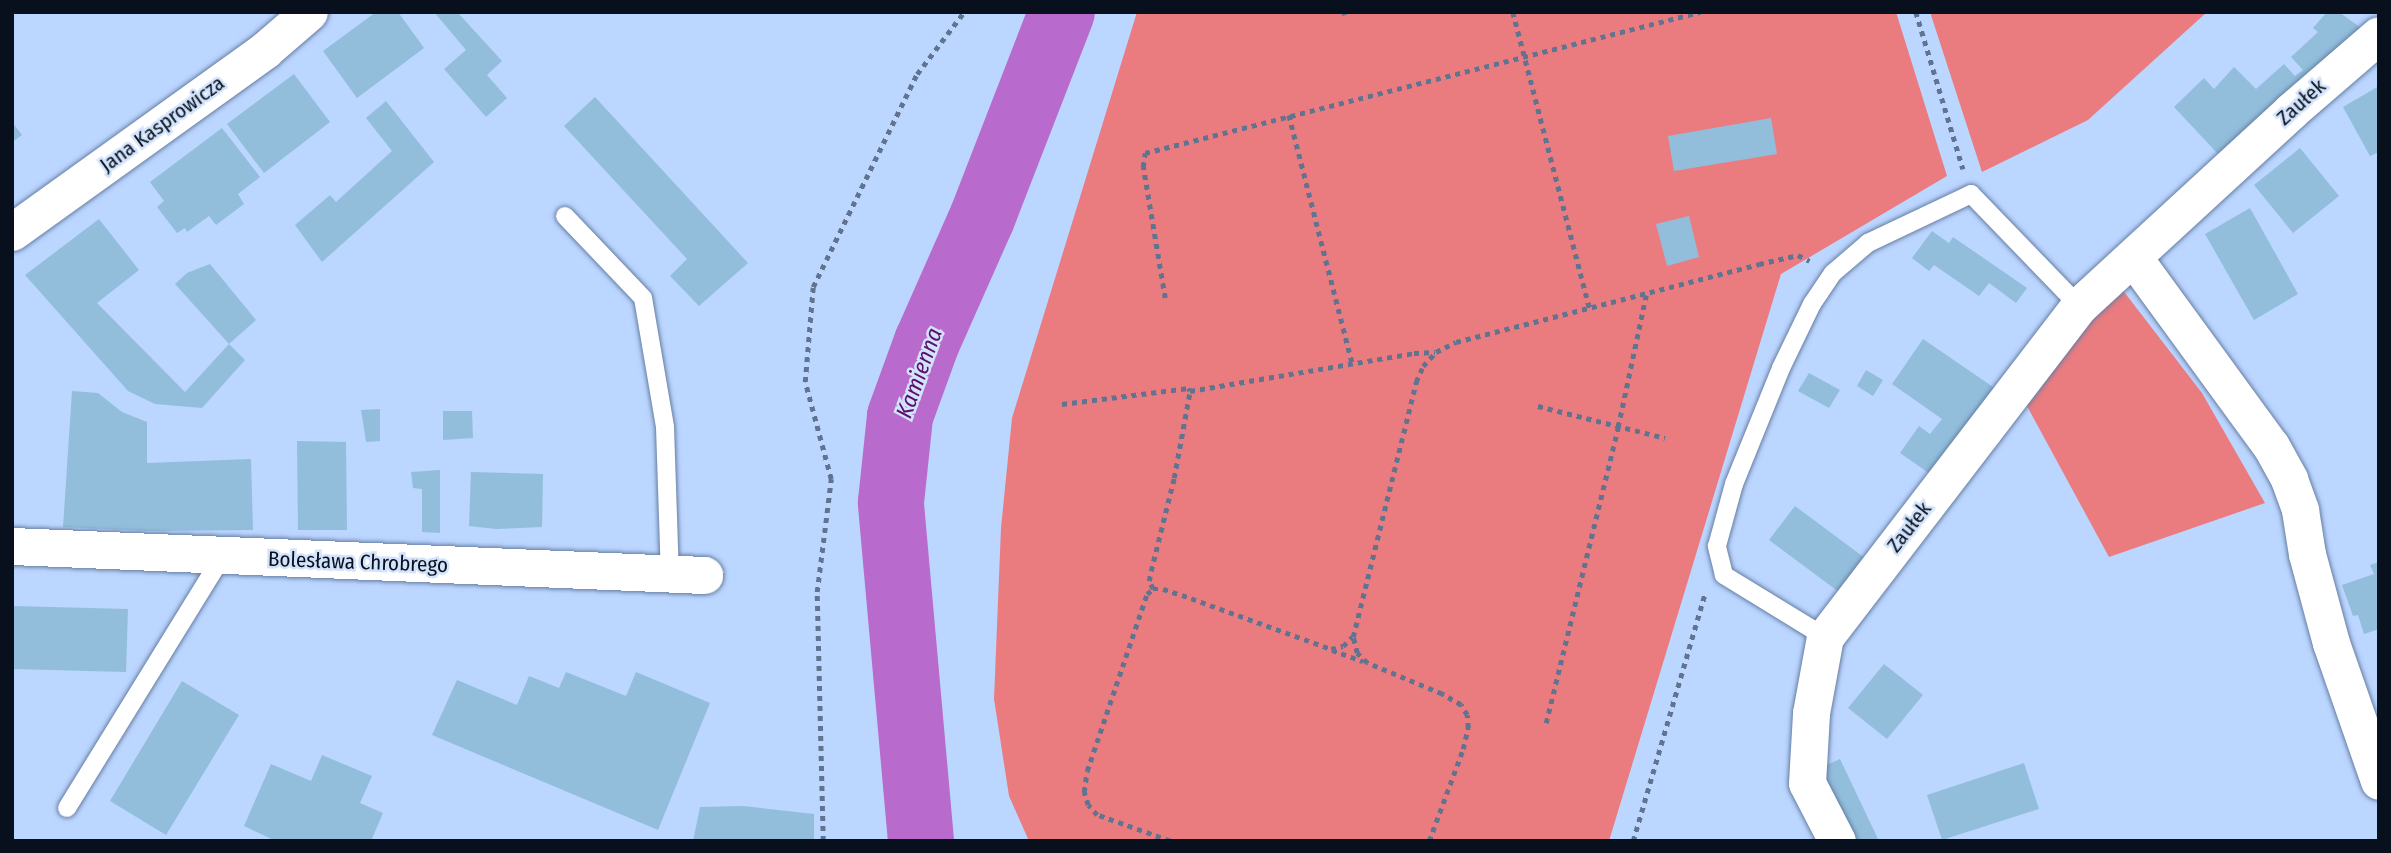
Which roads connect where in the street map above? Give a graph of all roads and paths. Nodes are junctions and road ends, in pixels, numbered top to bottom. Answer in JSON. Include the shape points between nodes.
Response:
{"nodes":[{"id":1,"x":309,"y":12,"type":"edge"},
{"id":2,"x":964,"y":12,"type":"edge"},
{"id":3,"x":1513,"y":12,"type":"edge"},
{"id":4,"x":1700,"y":12,"type":"edge"},
{"id":5,"x":1916,"y":12,"type":"edge"},
{"id":6,"x":2379,"y":35,"type":"edge"},
{"id":7,"x":1526,"y":59,"type":"junction"},
{"id":8,"x":1289,"y":115,"type":"junction"},
{"id":9,"x":1971,"y":194,"type":"junction"},
{"id":10,"x":565,"y":216,"type":"dead end"},
{"id":11,"x":12,"y":232,"type":"edge"},
{"id":12,"x":2133,"y":257,"type":"junction"},
{"id":13,"x":1833,"y":273,"type":"junction"},
{"id":14,"x":1646,"y":295,"type":"junction"},
{"id":15,"x":1164,"y":298,"type":"dead end"},
{"id":16,"x":2079,"y":306,"type":"junction"},
{"id":17,"x":1590,"y":309,"type":"junction"},
{"id":18,"x":1436,"y":352,"type":"junction"},
{"id":19,"x":1352,"y":363,"type":"junction"},
{"id":20,"x":1191,"y":391,"type":"junction"},
{"id":21,"x":1062,"y":404,"type":"dead end"},
{"id":22,"x":1538,"y":406,"type":"dead end"},
{"id":23,"x":1618,"y":427,"type":"junction"},
{"id":24,"x":1665,"y":438,"type":"dead end"},
{"id":25,"x":12,"y":546,"type":"edge"},
{"id":26,"x":222,"y":557,"type":"junction"},
{"id":27,"x":687,"y":574,"type":"joint"},
{"id":28,"x":1724,"y":575,"type":"junction"},
{"id":29,"x":1153,"y":589,"type":"junction"},
{"id":30,"x":1353,"y":636,"type":"junction"},
{"id":31,"x":1825,"y":636,"type":"junction"},
{"id":32,"x":1331,"y":649,"type":"junction"},
{"id":33,"x":1367,"y":663,"type":"junction"},
{"id":34,"x":1546,"y":723,"type":"dead end"},
{"id":35,"x":2379,"y":781,"type":"edge"},
{"id":36,"x":67,"y":808,"type":"dead end"},
{"id":37,"x":824,"y":841,"type":"edge"},
{"id":38,"x":1170,"y":841,"type":"edge"},
{"id":39,"x":1429,"y":841,"type":"edge"},
{"id":40,"x":1633,"y":841,"type":"edge"},
{"id":41,"x":1837,"y":841,"type":"edge"}],
"edges":[{"from":1,"to":11,"type":"street","name":"Jana Kasprowicza","via":[[265,50]]},
{"from":2,"to":37,"type":"path","via":[[917,74],[814,287],[805,382],[831,479],[817,592]]},
{"from":3,"to":7,"type":"path"},
{"from":4,"to":7,"type":"path"},
{"from":5,"to":9,"type":"path"},
{"from":6,"to":12,"type":"street","name":"Zaułek"},
{"from":7,"to":8,"type":"path"},
{"from":7,"to":17,"type":"path"},
{"from":8,"to":15,"type":"path","via":[[1144,153]]},
{"from":8,"to":19,"type":"path"},
{"from":9,"to":13,"type":"lane","via":[[1868,243]]},
{"from":9,"to":16,"type":"lane"},
{"from":10,"to":27,"type":"lane","via":[[643,298]]},
{"from":12,"to":16,"type":"street","name":"Zaułek"},
{"from":12,"to":35,"type":"street","via":[[2272,446],[2290,480],[2332,643]]},
{"from":13,"to":14,"type":"path","via":[[1798,255]]},
{"from":13,"to":28,"type":"lane","via":[[1812,304],[1781,368],[1734,484],[1717,546]]},
{"from":14,"to":17,"type":"path"},
{"from":14,"to":23,"type":"path"},
{"from":16,"to":31,"type":"street","name":"Zaułek"},
{"from":17,"to":18,"type":"path","via":[[1457,342]]},
{"from":18,"to":19,"type":"path"},
{"from":18,"to":30,"type":"path","via":[[1416,382]]},
{"from":19,"to":20,"type":"path"},
{"from":20,"to":21,"type":"path"},
{"from":20,"to":29,"type":"path","via":[[1149,581]]},
{"from":22,"to":23,"type":"path"},
{"from":23,"to":24,"type":"path"},
{"from":23,"to":34,"type":"path"},
{"from":25,"to":26,"type":"street","name":"Bolesława Chrobrego"},
{"from":26,"to":27,"type":"street","name":"Bolesława Chrobrego"},
{"from":26,"to":36,"type":"lane"},
{"from":28,"to":31,"type":"lane"},
{"from":28,"to":40,"type":"path","via":[[1710,577]]},
{"from":29,"to":32,"type":"path","via":[[1182,595]]},
{"from":29,"to":38,"type":"path","via":[[1135,626],[1084,792],[1097,815]]},
{"from":30,"to":32,"type":"path","via":[[1343,646]]},
{"from":30,"to":33,"type":"path","via":[[1357,653]]},
{"from":31,"to":41,"type":"street","name":"Zaułek","via":[[1811,713],[1807,783]]},
{"from":32,"to":33,"type":"path"},
{"from":33,"to":39,"type":"path","via":[[1442,694],[1461,705],[1467,715],[1463,749]]}]}
